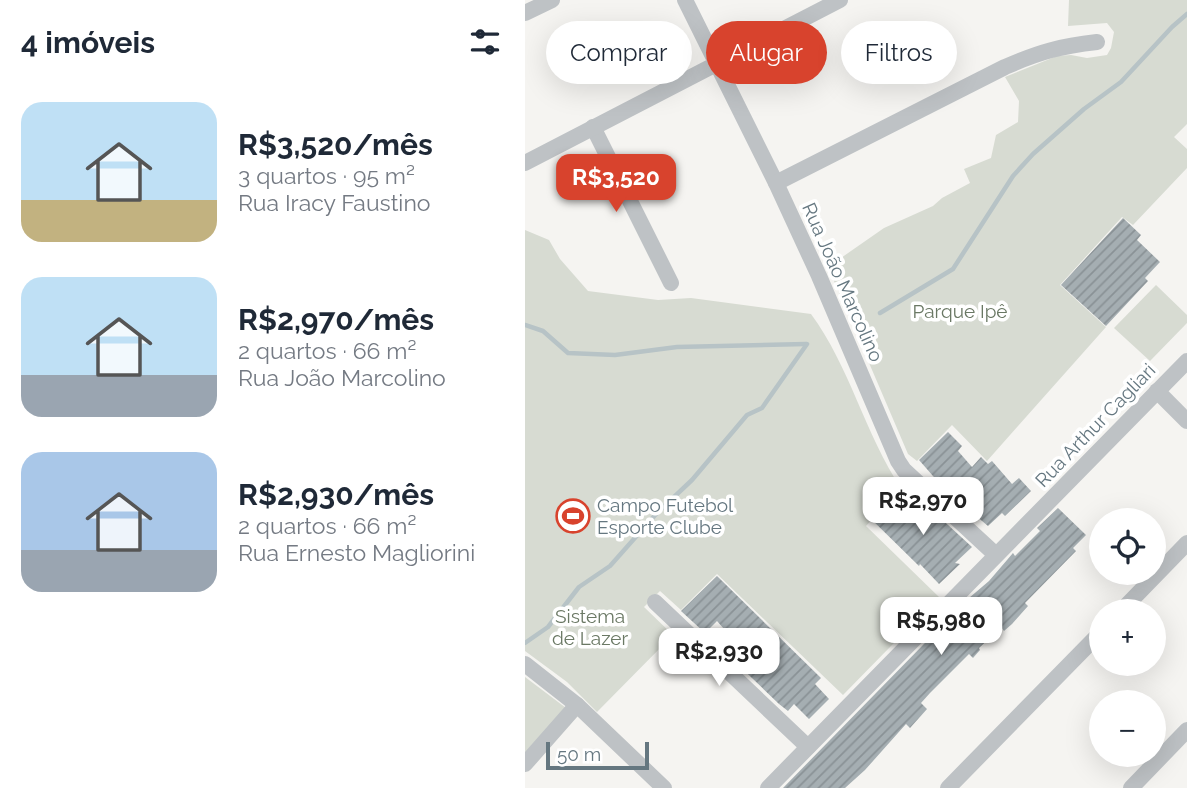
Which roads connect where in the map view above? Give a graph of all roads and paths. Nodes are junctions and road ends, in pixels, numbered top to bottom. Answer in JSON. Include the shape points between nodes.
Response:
{"nodes":[{"id":1,"x":552,"y":0,"type":"edge"},
{"id":2,"x":685,"y":0,"type":"edge"},
{"id":3,"x":841,"y":0,"type":"edge"},
{"id":4,"x":525,"y":13,"type":"edge"},
{"id":5,"x":801,"y":21,"type":"edge"},
{"id":6,"x":706,"y":41,"type":"edge"},
{"id":7,"x":1097,"y":42,"type":"dead end"},
{"id":8,"x":706,"y":70,"type":"edge"},
{"id":9,"x":728,"y":84,"type":"edge"},
{"id":10,"x":593,"y":128,"type":"junction"},
{"id":11,"x":525,"y":163,"type":"edge"},
{"id":12,"x":776,"y":183,"type":"junction"},
{"id":13,"x":671,"y":283,"type":"dead end"},
{"id":14,"x":1187,"y":361,"type":"edge"},
{"id":15,"x":1157,"y":391,"type":"junction"},
{"id":16,"x":1187,"y":421,"type":"edge"},
{"id":17,"x":1187,"y":543,"type":"edge"},
{"id":18,"x":996,"y":555,"type":"junction"},
{"id":19,"x":1133,"y":599,"type":"edge"},
{"id":20,"x":655,"y":602,"type":"dead end"},
{"id":21,"x":1089,"y":644,"type":"edge"},
{"id":22,"x":525,"y":664,"type":"edge"},
{"id":23,"x":577,"y":705,"type":"junction"},
{"id":24,"x":1187,"y":730,"type":"edge"},
{"id":25,"x":808,"y":747,"type":"junction"},
{"id":26,"x":525,"y":764,"type":"edge"},
{"id":27,"x":664,"y":788,"type":"edge"},
{"id":28,"x":768,"y":788,"type":"edge"},
{"id":29,"x":948,"y":788,"type":"edge"},
{"id":30,"x":1131,"y":788,"type":"edge"}],
"edges":[{"from":1,"to":4,"type":"street"},
{"from":2,"to":6,"type":"street","name":"Rua João Marcolino"},
{"from":3,"to":5,"type":"street"},
{"from":7,"to":12,"type":"street","via":[[1041,51],[1005,66]]},
{"from":8,"to":10,"type":"street"},
{"from":9,"to":12,"type":"street","name":"Rua João Marcolino"},
{"from":10,"to":11,"type":"street"},
{"from":10,"to":13,"type":"street"},
{"from":12,"to":18,"type":"street","name":"Rua João Marcolino","via":[[898,461]]},
{"from":14,"to":15,"type":"street","name":"Rua Arthur Cagliari"},
{"from":15,"to":16,"type":"street"},
{"from":15,"to":18,"type":"street","name":"Rua Arthur Cagliari"},
{"from":17,"to":19,"type":"street"},
{"from":18,"to":25,"type":"street","name":"Rua Arthur Cagliari"},
{"from":20,"to":25,"type":"street"},
{"from":21,"to":29,"type":"street"},
{"from":22,"to":23,"type":"street"},
{"from":23,"to":26,"type":"street"},
{"from":23,"to":27,"type":"street"},
{"from":24,"to":30,"type":"street"},
{"from":25,"to":28,"type":"street","name":"Rua Arthur Cagliari"}]}
